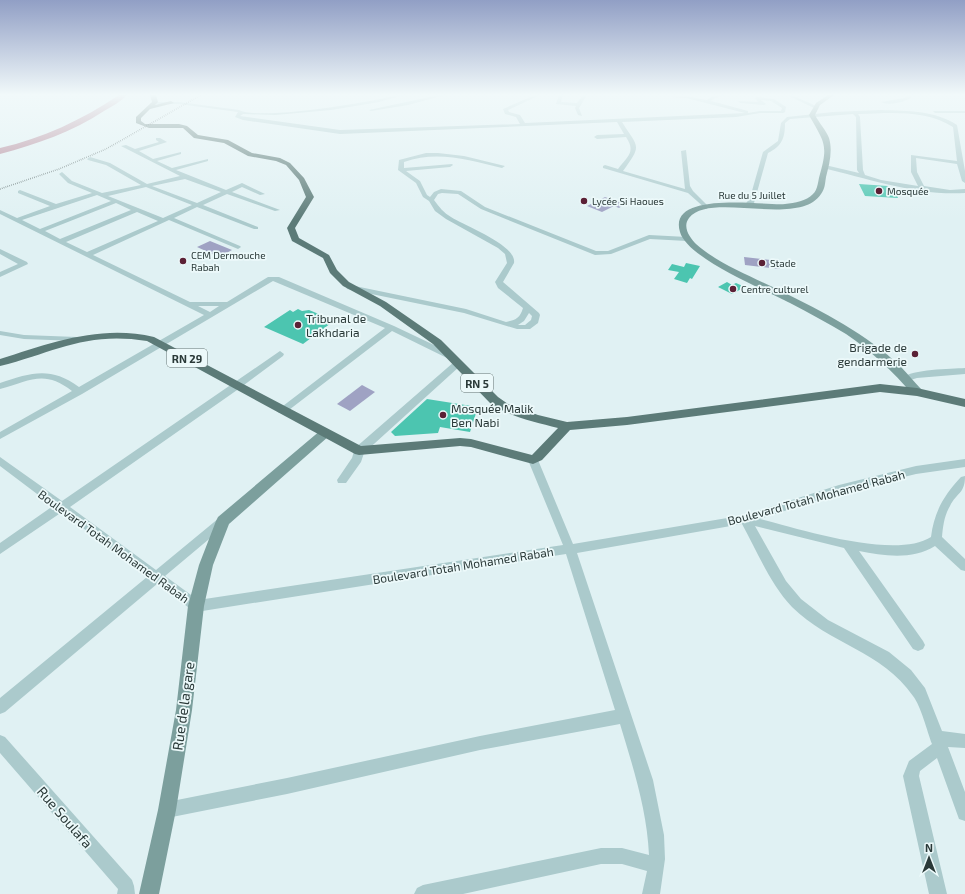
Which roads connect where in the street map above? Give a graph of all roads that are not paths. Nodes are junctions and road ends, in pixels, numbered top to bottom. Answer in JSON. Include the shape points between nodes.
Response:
{"nodes":[{"id":1,"x":196,"y":137,"type":"edge"},
{"id":2,"x":597,"y":137,"type":"dead end"},
{"id":3,"x":601,"y":137,"type":"edge"},
{"id":4,"x":629,"y":137,"type":"edge"},
{"id":5,"x":782,"y":137,"type":"edge"},
{"id":6,"x":825,"y":137,"type":"edge"},
{"id":7,"x":859,"y":137,"type":"edge"},
{"id":8,"x":956,"y":137,"type":"edge"},
{"id":9,"x":158,"y":139,"type":"dead end"},
{"id":10,"x":124,"y":146,"type":"dead end"},
{"id":11,"x":135,"y":151,"type":"junction"},
{"id":12,"x":684,"y":151,"type":"dead end"},
{"id":13,"x":179,"y":153,"type":"dead end"},
{"id":14,"x":90,"y":159,"type":"dead end"},
{"id":15,"x":154,"y":160,"type":"junction"},
{"id":16,"x":206,"y":160,"type":"dead end"},
{"id":17,"x":960,"y":163,"type":"junction"},
{"id":18,"x":450,"y":165,"type":"dead end"},
{"id":19,"x":502,"y":166,"type":"dead end"},
{"id":20,"x":605,"y":167,"type":"dead end"},
{"id":21,"x":826,"y":167,"type":"junction"},
{"id":22,"x":172,"y":170,"type":"junction"},
{"id":23,"x":401,"y":170,"type":"junction"},
{"id":24,"x":620,"y":171,"type":"junction"},
{"id":25,"x":62,"y":174,"type":"dead end"},
{"id":26,"x":863,"y":176,"type":"junction"},
{"id":27,"x":185,"y":177,"type":"junction"},
{"id":28,"x":965,"y":181,"type":"edge"},
{"id":29,"x":145,"y":185,"type":"junction"},
{"id":30,"x":921,"y":186,"type":"junction"},
{"id":31,"x":965,"y":191,"type":"edge"},
{"id":32,"x":20,"y":192,"type":"dead end"},
{"id":33,"x":228,"y":192,"type":"junction"},
{"id":34,"x":690,"y":192,"type":"junction"},
{"id":35,"x":100,"y":194,"type":"junction"},
{"id":36,"x":262,"y":194,"type":"dead end"},
{"id":37,"x":431,"y":200,"type":"junction"},
{"id":38,"x":116,"y":201,"type":"junction"},
{"id":39,"x":56,"y":206,"type":"junction"},
{"id":40,"x":198,"y":206,"type":"junction"},
{"id":41,"x":706,"y":206,"type":"junction"},
{"id":42,"x":747,"y":206,"type":"junction"},
{"id":43,"x":136,"y":210,"type":"junction"},
{"id":44,"x":277,"y":210,"type":"dead end"},
{"id":45,"x":1,"y":214,"type":"edge"},
{"id":46,"x":166,"y":219,"type":"junction"},
{"id":47,"x":17,"y":220,"type":"junction"},
{"id":48,"x":256,"y":228,"type":"dead end"},
{"id":49,"x":40,"y":231,"type":"junction"},
{"id":50,"x":687,"y":239,"type":"junction"},
{"id":51,"x":62,"y":241,"type":"junction"},
{"id":52,"x":238,"y":247,"type":"dead end"},
{"id":53,"x":0,"y":252,"type":"edge"},
{"id":54,"x":87,"y":255,"type":"junction"},
{"id":55,"x":0,"y":274,"type":"edge"},
{"id":56,"x":350,"y":287,"type":"junction"},
{"id":57,"x":188,"y":304,"type":"junction"},
{"id":58,"x":229,"y":304,"type":"junction"},
{"id":59,"x":527,"y":306,"type":"junction"},
{"id":60,"x":210,"y":315,"type":"junction"},
{"id":61,"x":504,"y":324,"type":"junction"},
{"id":62,"x":391,"y":328,"type":"junction"},
{"id":63,"x":0,"y":333,"type":"edge"},
{"id":64,"x":77,"y":339,"type":"junction"},
{"id":65,"x":161,"y":344,"type":"junction"},
{"id":66,"x":280,"y":354,"type":"dead end"},
{"id":67,"x":450,"y":356,"type":"junction"},
{"id":68,"x":0,"y":363,"type":"edge"},
{"id":69,"x":457,"y":364,"type":"junction"},
{"id":70,"x":965,"y":371,"type":"edge"},
{"id":71,"x":907,"y":378,"type":"junction"},
{"id":72,"x":0,"y":386,"type":"edge"},
{"id":73,"x":237,"y":386,"type":"junction"},
{"id":74,"x":80,"y":392,"type":"junction"},
{"id":75,"x":917,"y":392,"type":"junction"},
{"id":76,"x":965,"y":403,"type":"edge"},
{"id":77,"x":282,"y":411,"type":"junction"},
{"id":78,"x":567,"y":426,"type":"junction"},
{"id":79,"x":325,"y":433,"type":"junction"},
{"id":80,"x":0,"y":436,"type":"edge"},
{"id":81,"x":359,"y":451,"type":"junction"},
{"id":82,"x":533,"y":460,"type":"junction"},
{"id":83,"x":0,"y":461,"type":"edge"},
{"id":84,"x":965,"y":463,"type":"edge"},
{"id":85,"x":342,"y":480,"type":"dead end"},
{"id":86,"x":965,"y":480,"type":"edge"},
{"id":87,"x":60,"y":507,"type":"junction"},
{"id":88,"x":745,"y":519,"type":"junction"},
{"id":89,"x":223,"y":521,"type":"junction"},
{"id":90,"x":936,"y":539,"type":"junction"},
{"id":91,"x":847,"y":544,"type":"junction"},
{"id":92,"x":0,"y":549,"type":"edge"},
{"id":93,"x":570,"y":549,"type":"junction"},
{"id":94,"x":965,"y":566,"type":"edge"},
{"id":95,"x":154,"y":577,"type":"junction"},
{"id":96,"x":196,"y":606,"type":"junction"},
{"id":97,"x":918,"y":645,"type":"dead end"},
{"id":98,"x":0,"y":707,"type":"edge"},
{"id":99,"x":624,"y":716,"type":"junction"},
{"id":100,"x":965,"y":741,"type":"edge"},
{"id":101,"x":0,"y":742,"type":"edge"},
{"id":102,"x":939,"y":742,"type":"junction"},
{"id":103,"x":960,"y":787,"type":"edge"},
{"id":104,"x":167,"y":810,"type":"junction"},
{"id":105,"x":965,"y":813,"type":"edge"},
{"id":106,"x":656,"y":865,"type":"junction"},
{"id":107,"x":126,"y":894,"type":"edge"},
{"id":108,"x":149,"y":894,"type":"edge"},
{"id":109,"x":423,"y":894,"type":"edge"},
{"id":110,"x":651,"y":894,"type":"edge"},
{"id":111,"x":938,"y":894,"type":"edge"}],
"edges":[{"from":1,"to":56,"type":"main road","number":"RN 5","via":[[226,141],[250,155],[278,158],[288,164],[302,179],[310,197],[291,228],[295,239],[326,257],[333,271]]},
{"from":2,"to":3,"type":"street"},
{"from":4,"to":24,"type":"street","via":[[634,151]]},
{"from":5,"to":42,"type":"street","via":[[782,142],[776,148],[766,152],[753,198]]},
{"from":6,"to":21,"type":"street","name":"Rue du 5 Juillet"},
{"from":7,"to":26,"type":"street","via":[[860,170]]},
{"from":8,"to":17,"type":"street"},
{"from":9,"to":11,"type":"street","via":[[164,142]]},
{"from":10,"to":11,"type":"street"},
{"from":11,"to":15,"type":"street"},
{"from":12,"to":34,"type":"street","via":[[687,186]]},
{"from":13,"to":15,"type":"street"},
{"from":14,"to":29,"type":"street","via":[[108,164]]},
{"from":15,"to":22,"type":"street"},
{"from":16,"to":22,"type":"street"},
{"from":17,"to":28,"type":"street"},
{"from":17,"to":30,"type":"street","via":[[913,156],[914,172]]},
{"from":18,"to":23,"type":"street"},
{"from":19,"to":23,"type":"street","via":[[439,154],[407,158],[400,161]]},
{"from":20,"to":24,"type":"street"},
{"from":21,"to":26,"type":"street"},
{"from":21,"to":42,"type":"street","name":"Rue du 5 Juillet","via":[[818,194],[808,201],[781,207]]},
{"from":22,"to":27,"type":"street"},
{"from":23,"to":37,"type":"street","via":[[418,182],[425,196]]},
{"from":24,"to":34,"type":"street"},
{"from":25,"to":35,"type":"street","via":[[70,182]]},
{"from":26,"to":30,"type":"street","via":[[880,182]]},
{"from":27,"to":29,"type":"street"},
{"from":27,"to":33,"type":"street"},
{"from":29,"to":35,"type":"street"},
{"from":29,"to":40,"type":"street"},
{"from":30,"to":31,"type":"street","via":[[950,192]]},
{"from":32,"to":39,"type":"street"},
{"from":33,"to":36,"type":"street","via":[[242,185]]},
{"from":33,"to":40,"type":"street"},
{"from":33,"to":44,"type":"street"},
{"from":34,"to":41,"type":"street"},
{"from":35,"to":38,"type":"street"},
{"from":35,"to":39,"type":"street"},
{"from":37,"to":50,"type":"street","via":[[441,191],[459,192],[483,208],[601,254],[649,237]]},
{"from":37,"to":59,"type":"street","via":[[436,208],[460,226],[506,248],[510,254],[510,262],[499,282]]},
{"from":38,"to":43,"type":"street"},
{"from":38,"to":49,"type":"street"},
{"from":39,"to":47,"type":"street"},
{"from":40,"to":46,"type":"street"},
{"from":40,"to":48,"type":"street"},
{"from":41,"to":42,"type":"street","name":"Rue du 5 Juillet"},
{"from":41,"to":50,"type":"street","name":"Rue du 5 Juillet","via":[[689,213],[683,219],[682,227]]},
{"from":43,"to":46,"type":"street"},
{"from":43,"to":51,"type":"street"},
{"from":45,"to":47,"type":"street"},
{"from":46,"to":52,"type":"street"},
{"from":46,"to":54,"type":"street"},
{"from":47,"to":49,"type":"street"},
{"from":49,"to":51,"type":"street"},
{"from":50,"to":71,"type":"street","via":[[711,259],[808,309],[873,347]]},
{"from":51,"to":54,"type":"street"},
{"from":53,"to":55,"type":"street","via":[[24,264]]},
{"from":54,"to":57,"type":"street"},
{"from":56,"to":61,"type":"street","via":[[466,311]]},
{"from":56,"to":67,"type":"main road","number":"RN 5","via":[[408,320],[437,342]]},
{"from":57,"to":58,"type":"street"},
{"from":57,"to":60,"type":"street"},
{"from":58,"to":60,"type":"street"},
{"from":58,"to":62,"type":"street","via":[[268,280],[276,279]]},
{"from":59,"to":61,"type":"street","via":[[521,319]]},
{"from":59,"to":61,"type":"street","via":[[536,315],[535,321],[522,328]]},
{"from":60,"to":65,"type":"street"},
{"from":62,"to":67,"type":"street"},
{"from":62,"to":77,"type":"street"},
{"from":63,"to":64,"type":"street","via":[[24,337]]},
{"from":64,"to":65,"type":"main road","number":"RN 29","via":[[125,335],[150,339]]},
{"from":64,"to":68,"type":"main road","number":"RN 29"},
{"from":65,"to":73,"type":"main road","number":"RN 29"},
{"from":65,"to":74,"type":"street"},
{"from":66,"to":73,"type":"street"},
{"from":67,"to":69,"type":"main road","number":"RN 5"},
{"from":69,"to":78,"type":"main road","number":"RN 5","via":[[504,407]]},
{"from":69,"to":81,"type":"street"},
{"from":70,"to":71,"type":"street"},
{"from":71,"to":75,"type":"street"},
{"from":72,"to":74,"type":"street","via":[[29,376],[47,375],[58,378]]},
{"from":73,"to":77,"type":"main road","number":"RN 29"},
{"from":73,"to":87,"type":"street"},
{"from":74,"to":80,"type":"street"},
{"from":75,"to":76,"type":"main road","number":"RN 5"},
{"from":75,"to":78,"type":"main road","number":"RN 5","via":[[880,388],[620,422]]},
{"from":77,"to":79,"type":"main road","number":"RN 29"},
{"from":78,"to":82,"type":"main road"},
{"from":79,"to":81,"type":"main road","number":"RN 29"},
{"from":79,"to":89,"type":"street"},
{"from":81,"to":82,"type":"main road","via":[[460,442]]},
{"from":81,"to":85,"type":"street","via":[[358,457]]},
{"from":82,"to":93,"type":"street"},
{"from":83,"to":87,"type":"street","name":"Boulevard Totah Mohamed Rabah"},
{"from":84,"to":88,"type":"street","name":"Boulevard Totah Mohamed Rabah","via":[[916,470],[839,489]]},
{"from":86,"to":90,"type":"street","via":[[943,506]]},
{"from":87,"to":92,"type":"street"},
{"from":87,"to":95,"type":"street","name":"Boulevard Totah Mohamed Rabah"},
{"from":88,"to":91,"type":"street"},
{"from":88,"to":93,"type":"street","name":"Boulevard Totah Mohamed Rabah"},
{"from":88,"to":102,"type":"street","via":[[782,585],[797,603],[823,624],[884,657],[906,675],[920,693]]},
{"from":89,"to":95,"type":"street"},
{"from":89,"to":96,"type":"street","name":"Rue de la gare","via":[[206,565]]},
{"from":90,"to":91,"type":"street","via":[[923,547],[906,550],[888,551]]},
{"from":90,"to":94,"type":"street"},
{"from":91,"to":97,"type":"street"},
{"from":93,"to":96,"type":"street","name":"Boulevard Totah Mohamed Rabah"},
{"from":93,"to":99,"type":"street"},
{"from":95,"to":96,"type":"street","name":"Boulevard Totah Mohamed Rabah"},
{"from":95,"to":98,"type":"street"},
{"from":96,"to":104,"type":"street","name":"Rue de la gare","via":[[184,710]]},
{"from":99,"to":104,"type":"street","via":[[480,743]]},
{"from":99,"to":106,"type":"street","via":[[646,780],[656,834]]},
{"from":100,"to":102,"type":"street"},
{"from":101,"to":107,"type":"street","name":"Rue Soulafa","via":[[126,886]]},
{"from":102,"to":103,"type":"street"},
{"from":102,"to":111,"type":"street","via":[[914,766],[911,776]]},
{"from":103,"to":105,"type":"street"},
{"from":104,"to":108,"type":"street","name":"Rue de la gare"},
{"from":106,"to":109,"type":"street","via":[[622,856],[601,856]]},
{"from":106,"to":110,"type":"street"}]}
